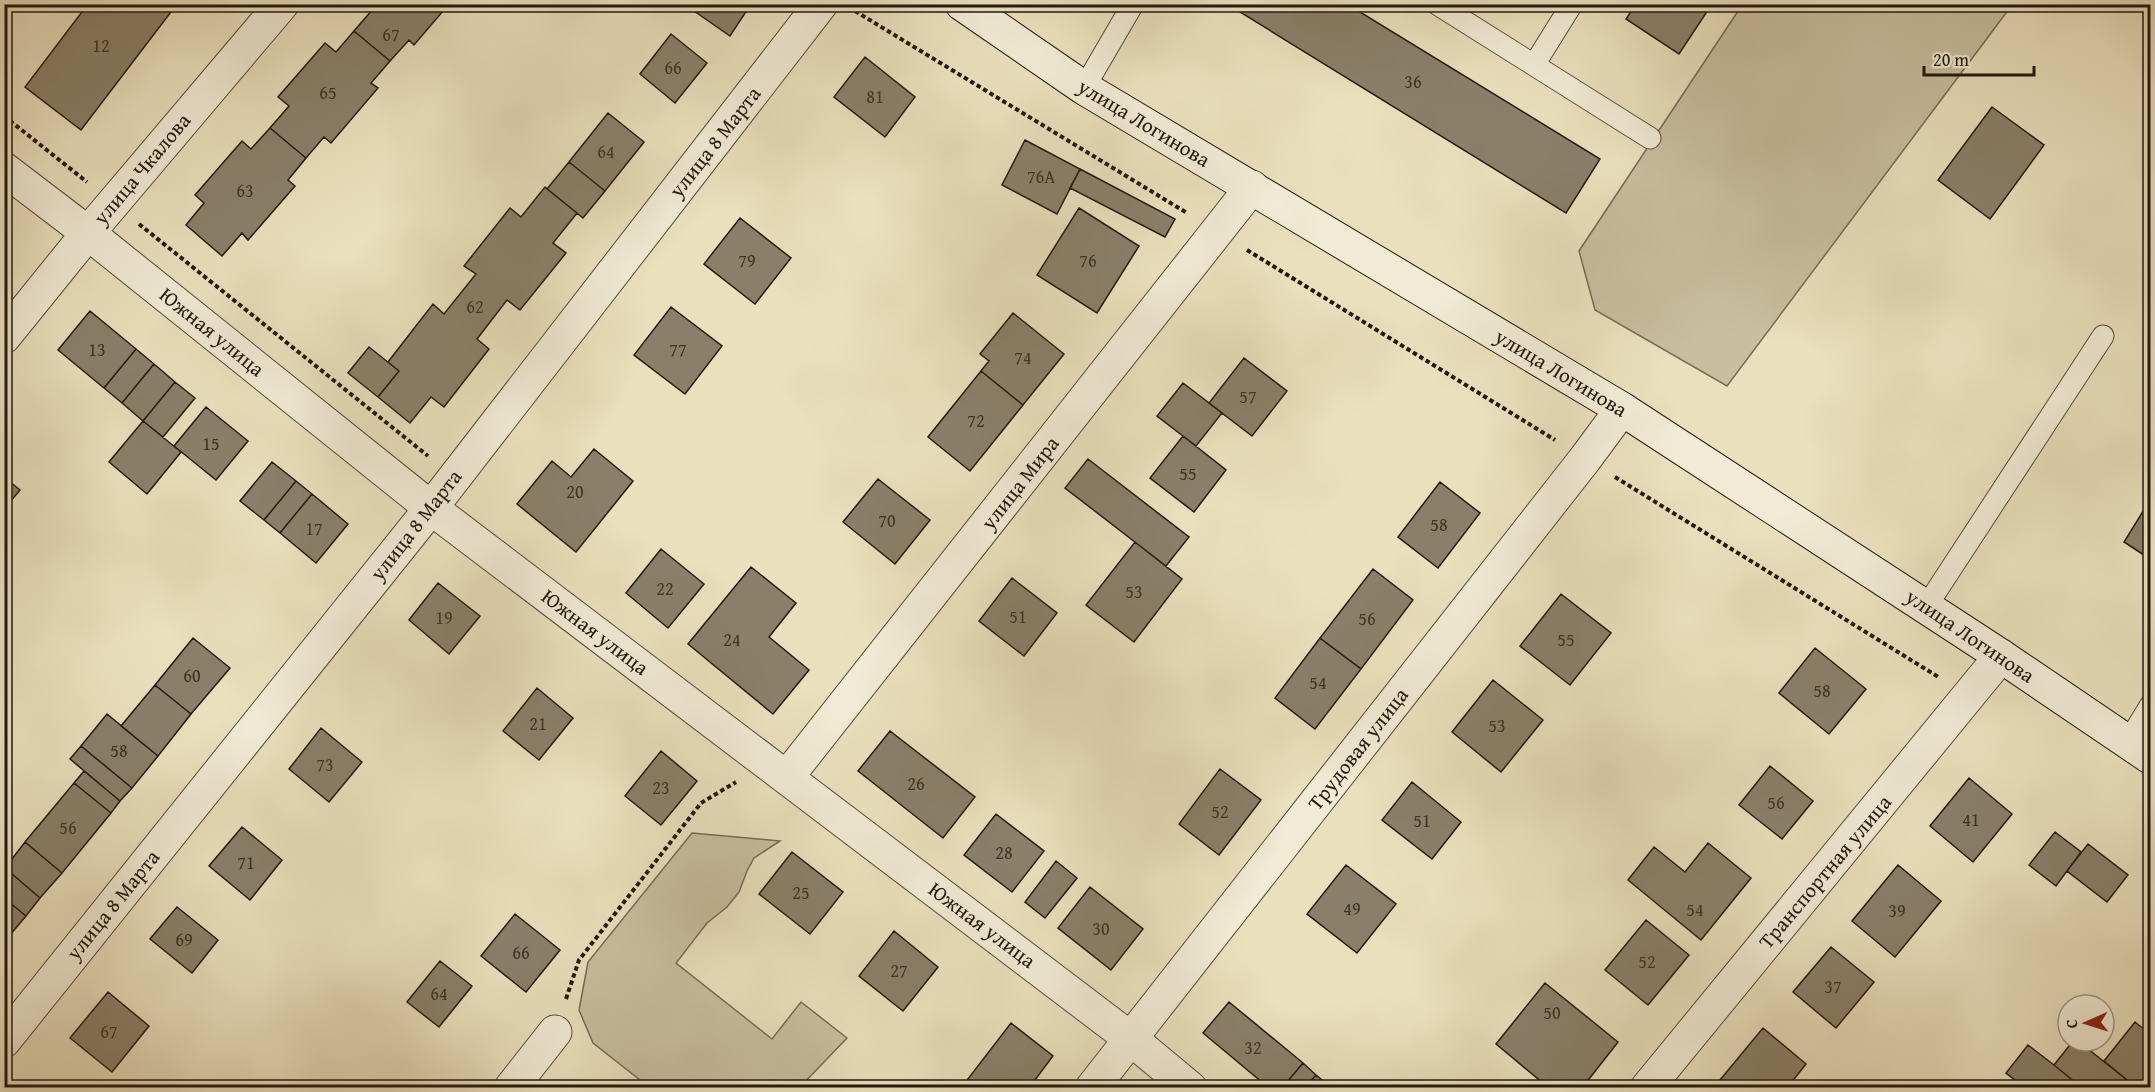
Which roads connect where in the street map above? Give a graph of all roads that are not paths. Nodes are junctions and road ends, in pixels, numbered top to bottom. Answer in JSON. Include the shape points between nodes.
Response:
{"nodes":[{"id":1,"x":282,"y":4,"type":"edge"},
{"id":2,"x":821,"y":4,"type":"edge"},
{"id":3,"x":962,"y":4,"type":"edge"},
{"id":4,"x":1133,"y":4,"type":"edge"},
{"id":5,"x":1437,"y":4,"type":"edge"},
{"id":6,"x":1572,"y":4,"type":"edge"},
{"id":7,"x":1534,"y":65,"type":"junction"},
{"id":8,"x":1084,"y":88,"type":"junction"},
{"id":9,"x":1650,"y":138,"type":"dead end"},
{"id":10,"x":4,"y":169,"type":"edge"},
{"id":11,"x":1252,"y":187,"type":"junction"},
{"id":12,"x":88,"y":233,"type":"junction"},
{"id":13,"x":2103,"y":336,"type":"dead end"},
{"id":14,"x":4,"y":337,"type":"edge"},
{"id":15,"x":1622,"y":409,"type":"junction"},
{"id":16,"x":431,"y":508,"type":"junction"},
{"id":17,"x":1926,"y":607,"type":"junction"},
{"id":18,"x":2001,"y":656,"type":"junction"},
{"id":19,"x":2151,"y":706,"type":"edge"},
{"id":20,"x":2139,"y":750,"type":"edge"},
{"id":21,"x":777,"y":770,"type":"junction"},
{"id":22,"x":555,"y":1032,"type":"road end"},
{"id":23,"x":1131,"y":1039,"type":"junction"},
{"id":24,"x":4,"y":1041,"type":"edge"},
{"id":25,"x":511,"y":1088,"type":"edge"},
{"id":26,"x":1092,"y":1088,"type":"edge"},
{"id":27,"x":1190,"y":1088,"type":"edge"},
{"id":28,"x":1647,"y":1088,"type":"edge"}],
"edges":[{"from":1,"to":12,"type":"street","name":"улица Чкалова"},
{"from":2,"to":16,"type":"street","name":"улица 8 Марта"},
{"from":3,"to":8,"type":"street","name":"улица Логинова"},
{"from":4,"to":8,"type":"lane"},
{"from":5,"to":7,"type":"lane"},
{"from":6,"to":7,"type":"lane"},
{"from":7,"to":9,"type":"lane"},
{"from":8,"to":11,"type":"street","name":"улица Логинова"},
{"from":10,"to":12,"type":"street","name":"Южная улица"},
{"from":11,"to":15,"type":"street","name":"улица Логинова"},
{"from":11,"to":21,"type":"street","name":"улица Мира"},
{"from":12,"to":14,"type":"street","name":"улица Чкалова"},
{"from":12,"to":16,"type":"street","name":"Южная улица"},
{"from":13,"to":17,"type":"lane"},
{"from":15,"to":17,"type":"street","name":"улица Логинова"},
{"from":15,"to":23,"type":"street","name":"Трудовая улица"},
{"from":16,"to":21,"type":"street","name":"Южная улица"},
{"from":16,"to":24,"type":"street","name":"улица 8 Марта"},
{"from":17,"to":18,"type":"street","name":"улица Логинова"},
{"from":18,"to":20,"type":"street","name":"улица Логинова"},
{"from":18,"to":28,"type":"street","name":"Транспортная улица"},
{"from":19,"to":20,"type":"lane"},
{"from":21,"to":23,"type":"street","name":"Южная улица"},
{"from":22,"to":25,"type":"street"},
{"from":23,"to":26,"type":"street","name":"Трудовая улица"},
{"from":23,"to":27,"type":"street","name":"Южная улица"}]}
